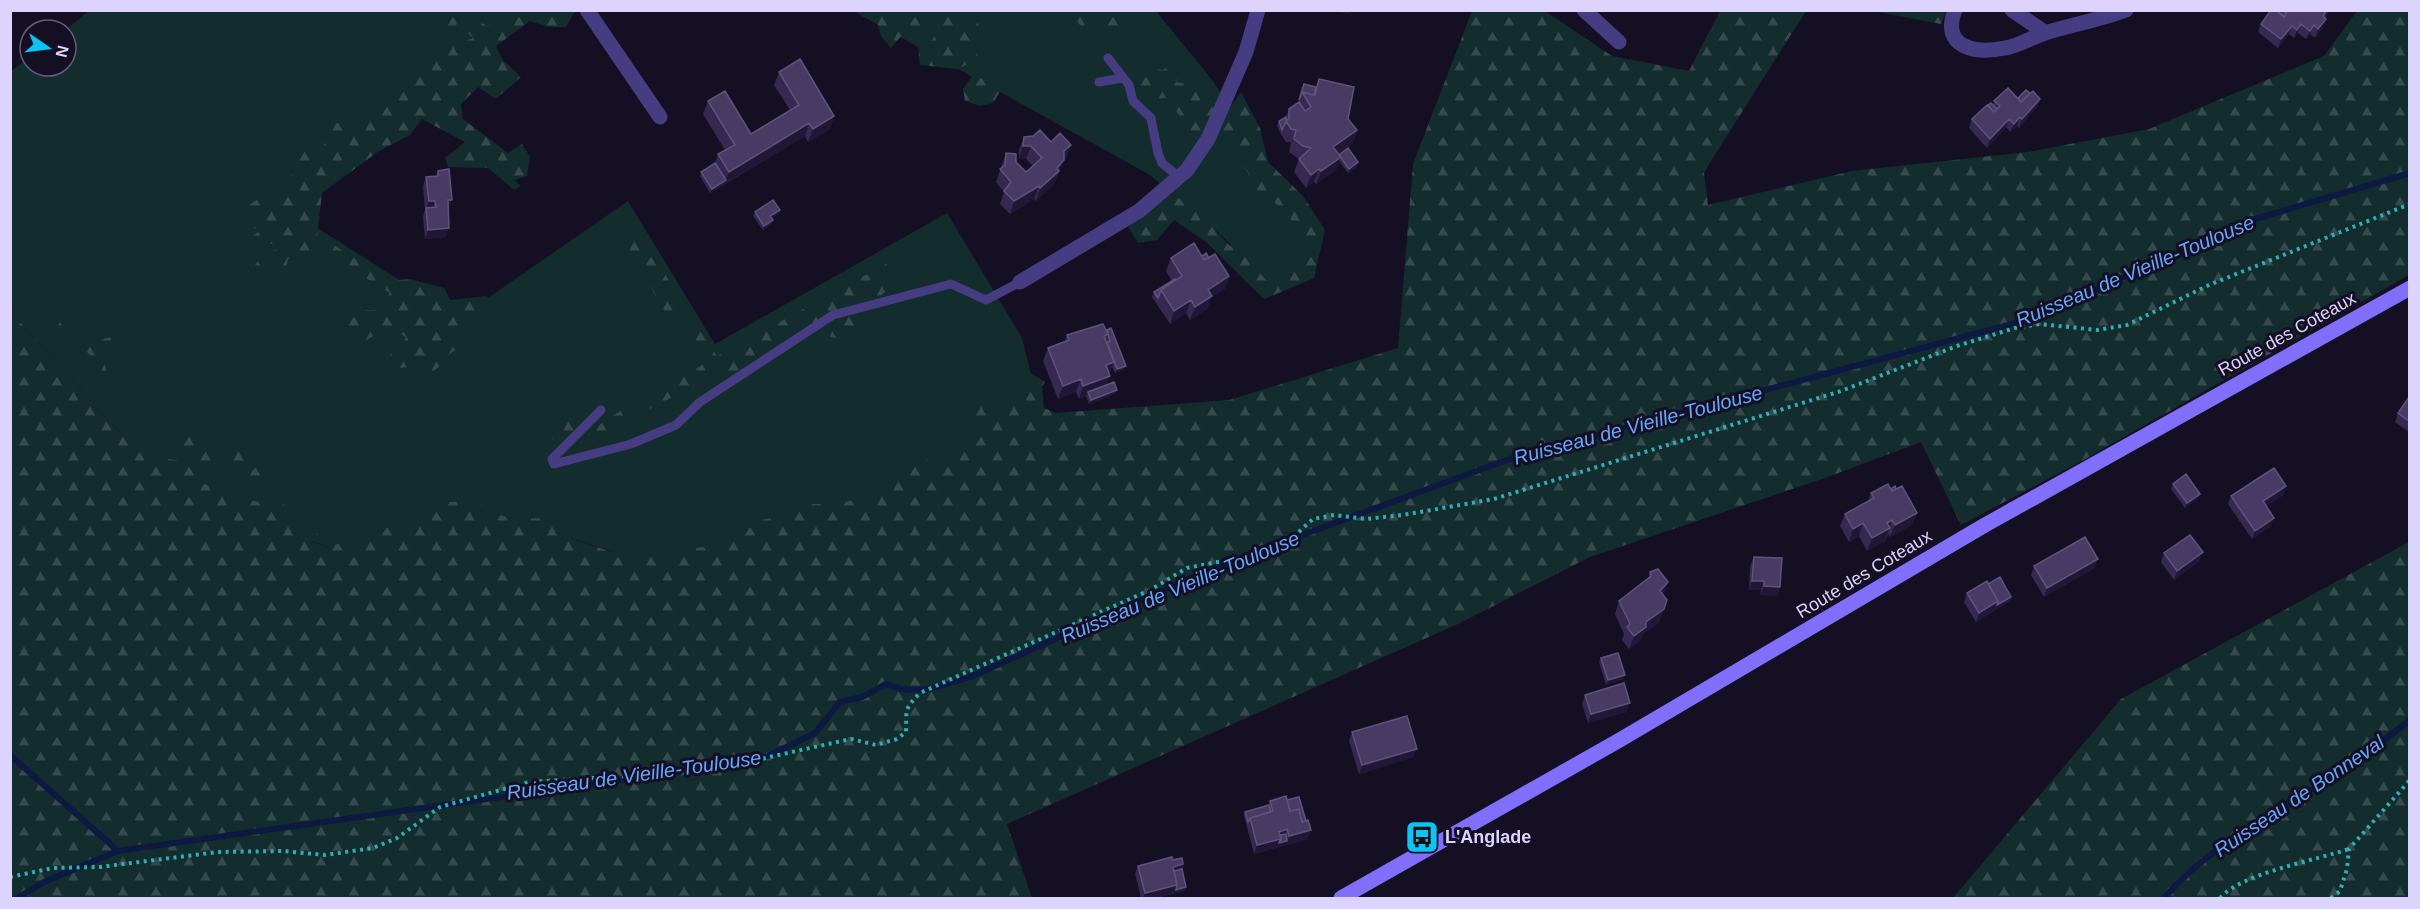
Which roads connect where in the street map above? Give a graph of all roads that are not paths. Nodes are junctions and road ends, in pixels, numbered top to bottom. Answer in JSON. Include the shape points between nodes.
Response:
{"nodes":[{"id":1,"x":587,"y":10,"type":"edge"},
{"id":2,"x":1257,"y":10,"type":"edge"},
{"id":3,"x":1584,"y":10,"type":"edge"},
{"id":4,"x":1955,"y":10,"type":"edge"},
{"id":5,"x":2012,"y":10,"type":"edge"},
{"id":6,"x":2126,"y":10,"type":"edge"},
{"id":7,"x":2046,"y":33,"type":"junction"},
{"id":8,"x":1619,"y":42,"type":"dead end"},
{"id":9,"x":1108,"y":58,"type":"dead end"},
{"id":10,"x":1123,"y":78,"type":"junction"},
{"id":11,"x":1100,"y":82,"type":"dead end"},
{"id":12,"x":660,"y":117,"type":"dead end"},
{"id":13,"x":1179,"y":177,"type":"junction"},
{"id":14,"x":1020,"y":282,"type":"joint"},
{"id":15,"x":2409,"y":288,"type":"edge"},
{"id":16,"x":602,"y":410,"type":"dead end"},
{"id":17,"x":1341,"y":898,"type":"edge"}],
"edges":[{"from":1,"to":12,"type":"street"},
{"from":2,"to":13,"type":"street","via":[[1246,52],[1208,139]]},
{"from":3,"to":8,"type":"street"},
{"from":4,"to":7,"type":"street","via":[[1950,26],[1954,40],[1965,47],[2006,48]]},
{"from":5,"to":7,"type":"street"},
{"from":6,"to":7,"type":"street","via":[[2096,22]]},
{"from":9,"to":10,"type":"lane"},
{"from":10,"to":11,"type":"lane"},
{"from":10,"to":13,"type":"lane","via":[[1133,100],[1152,118],[1162,163]]},
{"from":13,"to":14,"type":"street","via":[[1139,211]]},
{"from":14,"to":16,"type":"lane","via":[[986,300],[951,284],[833,315],[700,402],[676,425],[631,444],[554,464],[552,459]]},
{"from":15,"to":17,"type":"street","name":"Route des Coteaux","via":[[1985,525]]}]}
